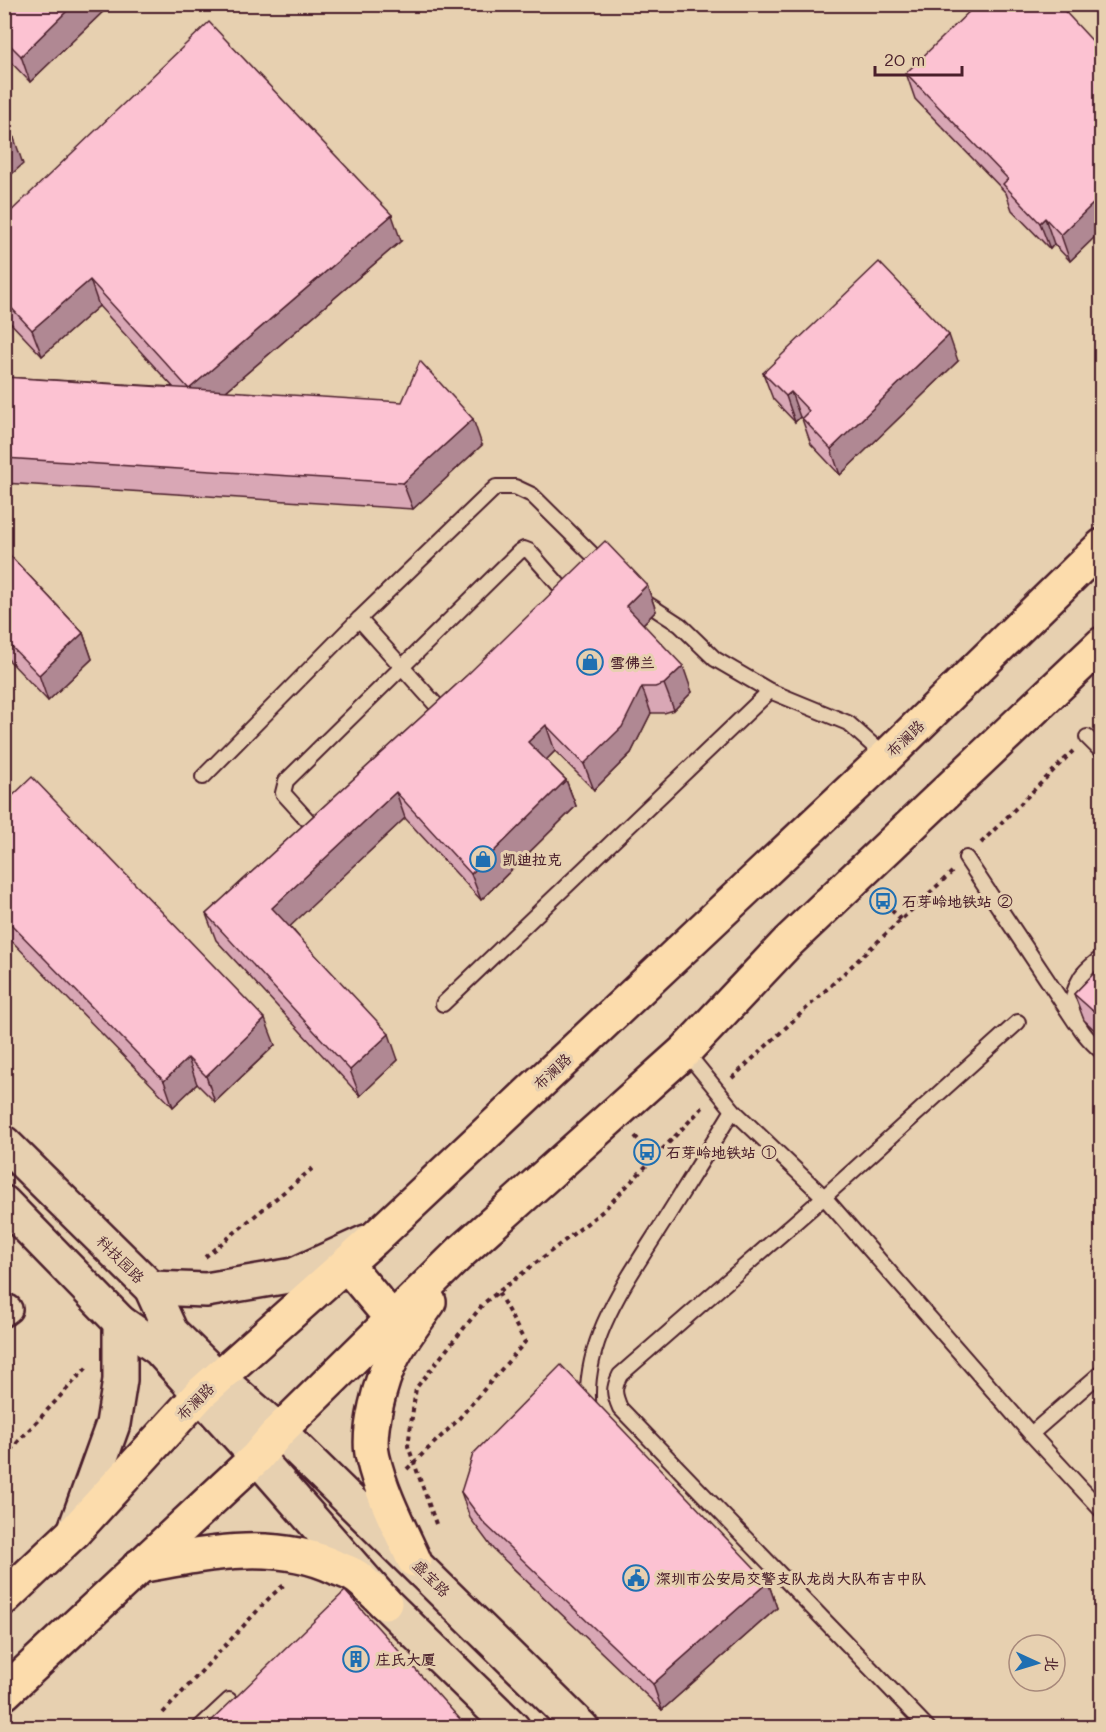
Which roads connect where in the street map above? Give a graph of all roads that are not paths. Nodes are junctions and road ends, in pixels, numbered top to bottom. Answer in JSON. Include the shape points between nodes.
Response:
{"nodes":[{"id":1,"x":1101,"y":546,"type":"edge"},
{"id":2,"x":614,"y":577,"type":"edge"},
{"id":3,"x":631,"y":593,"type":"edge"},
{"id":4,"x":556,"y":612,"type":"edge"},
{"id":5,"x":359,"y":620,"type":"junction"},
{"id":6,"x":1101,"y":644,"type":"edge"},
{"id":7,"x":402,"y":667,"type":"junction"},
{"id":8,"x":770,"y":691,"type":"junction"},
{"id":9,"x":446,"y":717,"type":"edge"},
{"id":10,"x":1087,"y":737,"type":"dead end"},
{"id":11,"x":1101,"y":752,"type":"edge"},
{"id":12,"x":886,"y":757,"type":"junction"},
{"id":13,"x":203,"y":777,"type":"dead end"},
{"id":14,"x":332,"y":823,"type":"edge"},
{"id":15,"x":966,"y":858,"type":"dead end"},
{"id":16,"x":1101,"y":957,"type":"edge"},
{"id":17,"x":443,"y":1004,"type":"dead end"},
{"id":18,"x":1018,"y":1022,"type":"dead end"},
{"id":19,"x":1076,"y":1023,"type":"junction"},
{"id":20,"x":685,"y":1051,"type":"junction"},
{"id":21,"x":1101,"y":1052,"type":"edge"},
{"id":22,"x":733,"y":1110,"type":"junction"},
{"id":23,"x":4,"y":1143,"type":"edge"},
{"id":24,"x":824,"y":1197,"type":"junction"},
{"id":25,"x":4,"y":1203,"type":"edge"},
{"id":26,"x":374,"y":1239,"type":"junction"},
{"id":27,"x":462,"y":1251,"type":"junction"},
{"id":28,"x":346,"y":1264,"type":"junction"},
{"id":29,"x":151,"y":1288,"type":"junction"},
{"id":30,"x":392,"y":1319,"type":"junction"},
{"id":31,"x":120,"y":1322,"type":"junction"},
{"id":32,"x":1101,"y":1372,"type":"edge"},
{"id":33,"x":209,"y":1386,"type":"junction"},
{"id":34,"x":590,"y":1426,"type":"edge"},
{"id":35,"x":279,"y":1431,"type":"junction"},
{"id":36,"x":1031,"y":1434,"type":"junction"},
{"id":37,"x":257,"y":1457,"type":"junction"},
{"id":38,"x":1101,"y":1511,"type":"edge"},
{"id":39,"x":74,"y":1532,"type":"junction"},
{"id":40,"x":414,"y":1560,"type":"junction"},
{"id":41,"x":139,"y":1566,"type":"junction"},
{"id":42,"x":4,"y":1598,"type":"edge"},
{"id":43,"x":385,"y":1602,"type":"junction"},
{"id":44,"x":4,"y":1693,"type":"edge"},
{"id":45,"x":229,"y":1700,"type":"edge"},
{"id":46,"x":199,"y":1728,"type":"edge"},
{"id":47,"x":513,"y":1728,"type":"edge"},
{"id":48,"x":582,"y":1728,"type":"edge"},
{"id":49,"x":928,"y":1728,"type":"edge"}],
"edges":[{"from":1,"to":12,"type":"main road","name":"布澜路"},
{"from":2,"to":5,"type":"lane","via":[[532,495],[515,487],[496,488]]},
{"from":3,"to":8,"type":"lane","via":[[680,625],[715,659]]},
{"from":4,"to":7,"type":"lane","via":[[567,599],[565,592],[524,549]]},
{"from":5,"to":7,"type":"lane"},
{"from":5,"to":13,"type":"lane"},
{"from":6,"to":20,"type":"main road","via":[[788,942]]},
{"from":7,"to":9,"type":"lane"},
{"from":7,"to":14,"type":"lane","via":[[286,781],[283,793],[313,826]]},
{"from":8,"to":12,"type":"lane","via":[[848,723]]},
{"from":8,"to":17,"type":"lane"},
{"from":10,"to":11,"type":"lane"},
{"from":12,"to":26,"type":"main road","name":"布澜路"},
{"from":15,"to":19,"type":"lane"},
{"from":16,"to":19,"type":"lane","via":[[1082,975],[1076,989]]},
{"from":18,"to":24,"type":"lane"},
{"from":19,"to":21,"type":"lane"},
{"from":20,"to":22,"type":"lane"},
{"from":20,"to":27,"type":"main road"},
{"from":22,"to":24,"type":"lane"},
{"from":22,"to":34,"type":"lane","via":[[613,1302],[593,1356],[587,1395]]},
{"from":23,"to":29,"type":"main road","name":"科技园路"},
{"from":24,"to":36,"type":"lane"},
{"from":24,"to":49,"type":"lane","via":[[620,1376],[614,1394],[620,1408]]},
{"from":25,"to":31,"type":"main road","name":"科技园路"},
{"from":26,"to":28,"type":"main road","name":"布澜路"},
{"from":26,"to":29,"type":"main road","via":[[294,1275],[206,1290]]},
{"from":27,"to":30,"type":"main road"},
{"from":27,"to":40,"type":"main road","via":[[393,1356],[372,1421],[372,1456]]},
{"from":28,"to":30,"type":"main road"},
{"from":28,"to":33,"type":"main road","name":"布澜路"},
{"from":29,"to":33,"type":"main road","name":"科技园路","via":[[171,1332]]},
{"from":30,"to":35,"type":"main road"},
{"from":31,"to":33,"type":"main road","name":"科技园路"},
{"from":31,"to":39,"type":"main road","via":[[120,1380],[113,1424]]},
{"from":32,"to":36,"type":"lane"},
{"from":33,"to":35,"type":"main road","name":"科技园路"},
{"from":33,"to":37,"type":"main road","name":"科技园路"},
{"from":33,"to":39,"type":"main road","name":"布澜路"},
{"from":35,"to":37,"type":"main road"},
{"from":35,"to":40,"type":"main road","name":"盛宝路"},
{"from":36,"to":38,"type":"lane"},
{"from":37,"to":41,"type":"main road"},
{"from":37,"to":43,"type":"main road"},
{"from":39,"to":42,"type":"main road","name":"布澜路"},
{"from":40,"to":48,"type":"main road","name":"盛宝路"},
{"from":41,"to":43,"type":"main road","via":[[218,1553],[285,1552],[325,1562],[357,1577]]},
{"from":41,"to":44,"type":"main road"},
{"from":43,"to":47,"type":"main road"},
{"from":45,"to":46,"type":"lane"}]}
